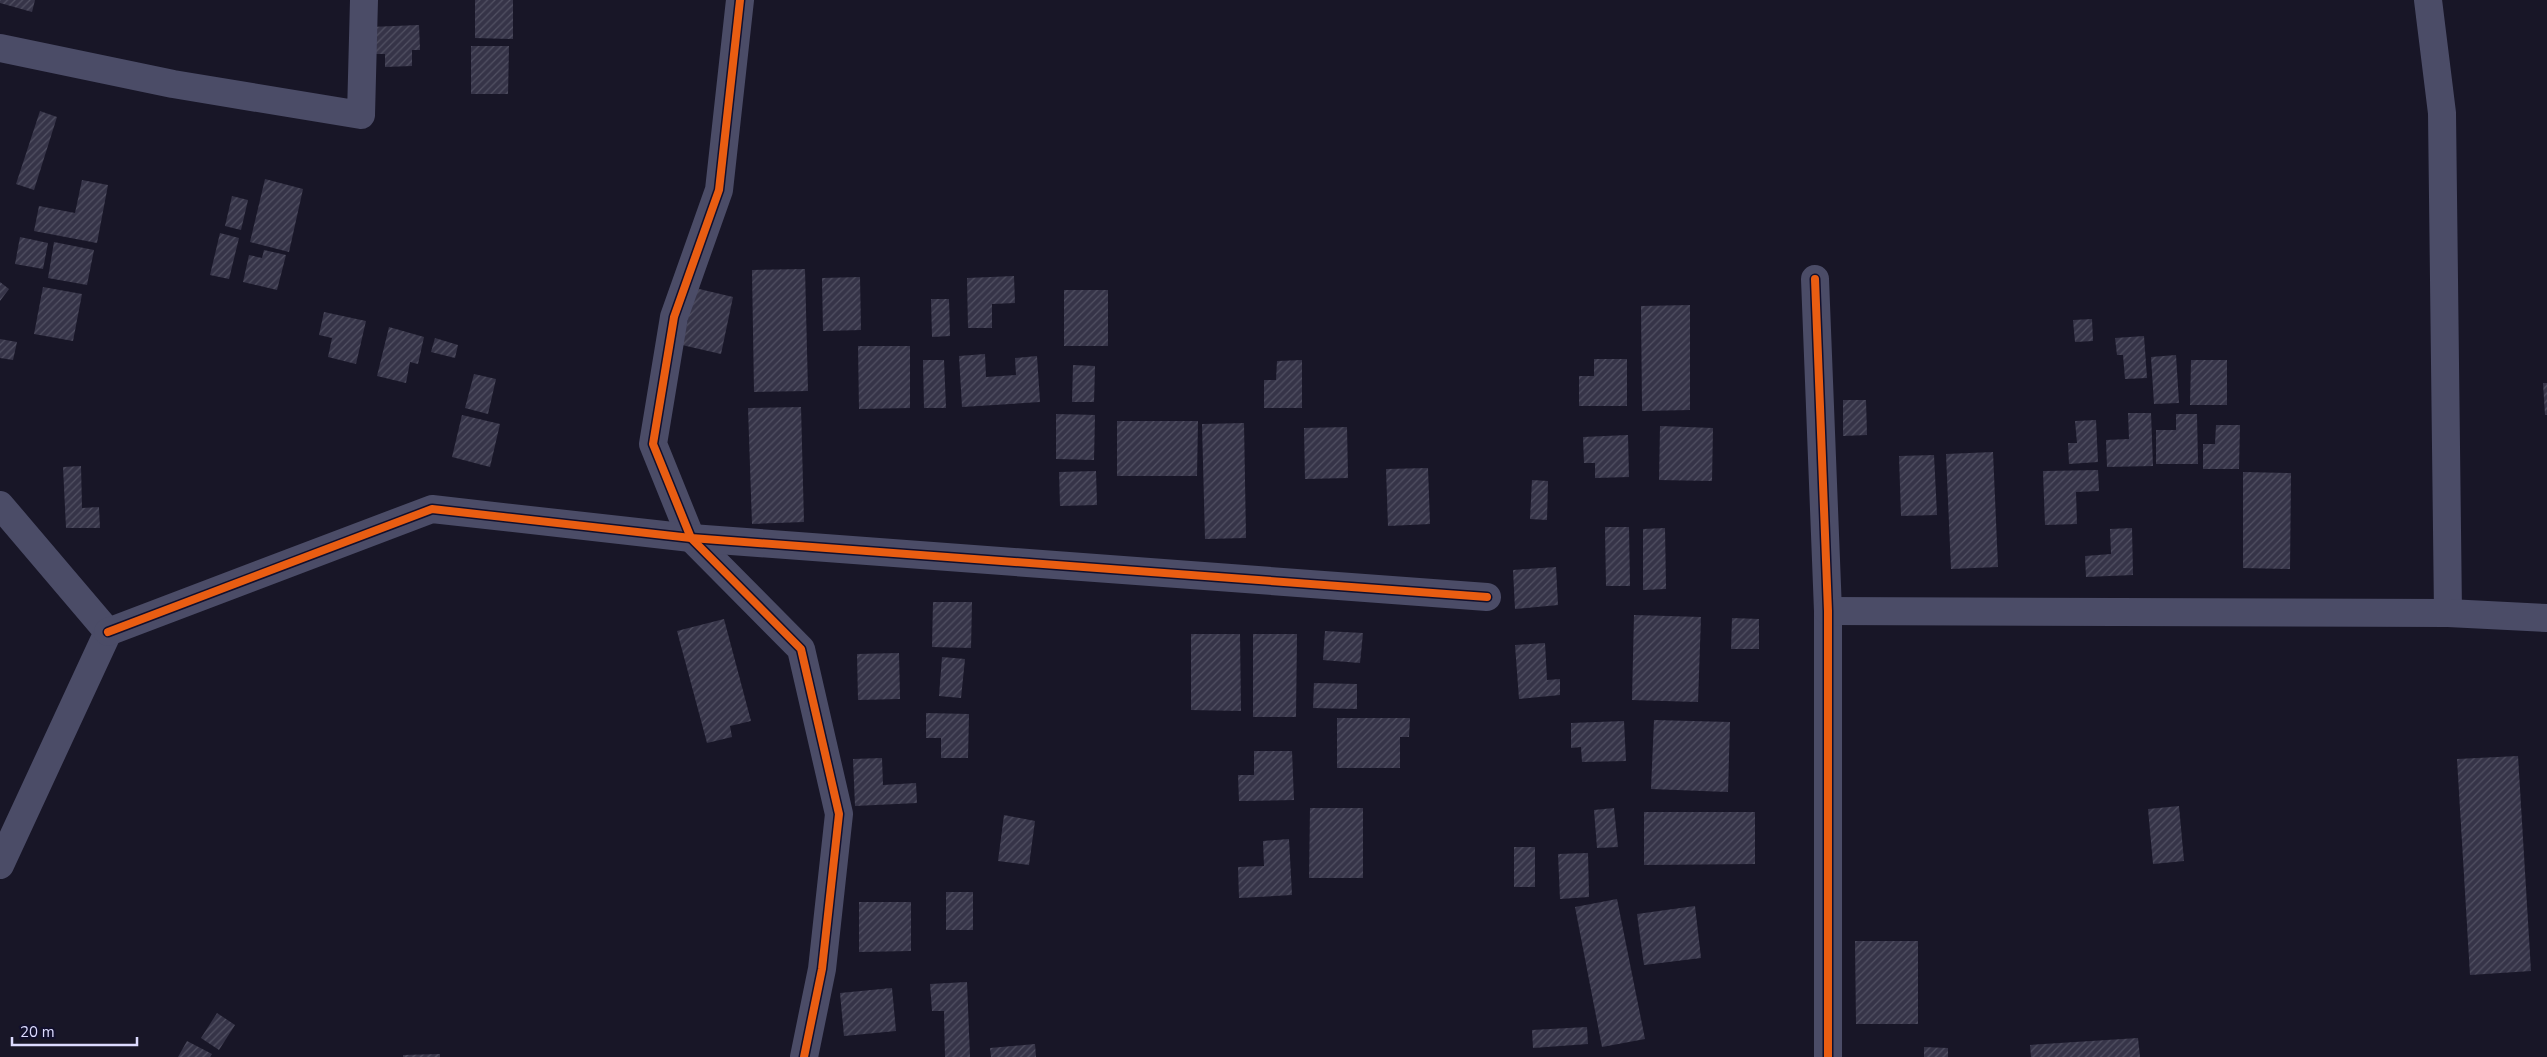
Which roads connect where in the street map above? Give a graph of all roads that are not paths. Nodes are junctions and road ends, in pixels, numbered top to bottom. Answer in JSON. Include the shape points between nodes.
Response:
{"nodes":[{"id":1,"x":364,"y":0,"type":"edge"},
{"id":2,"x":740,"y":0,"type":"edge"},
{"id":3,"x":2428,"y":0,"type":"edge"},
{"id":4,"x":0,"y":48,"type":"edge"},
{"id":5,"x":1815,"y":279,"type":"dead end"},
{"id":6,"x":0,"y":505,"type":"edge"},
{"id":7,"x":691,"y":538,"type":"junction"},
{"id":8,"x":1487,"y":597,"type":"dead end"},
{"id":9,"x":1828,"y":611,"type":"junction"},
{"id":10,"x":2448,"y":613,"type":"junction"},
{"id":11,"x":2547,"y":618,"type":"edge"},
{"id":12,"x":108,"y":632,"type":"junction"},
{"id":13,"x":0,"y":865,"type":"edge"},
{"id":14,"x":804,"y":1057,"type":"edge"},
{"id":15,"x":1828,"y":1057,"type":"edge"}],
"edges":[{"from":1,"to":4,"type":"street","via":[[361,115],[173,84]]},
{"from":2,"to":7,"type":"street","via":[[719,190],[674,318],[653,444]]},
{"from":3,"to":10,"type":"street","via":[[2442,113]]},
{"from":5,"to":9,"type":"street"},
{"from":6,"to":12,"type":"street"},
{"from":7,"to":8,"type":"street"},
{"from":7,"to":12,"type":"street","via":[[432,509]]},
{"from":7,"to":14,"type":"street","via":[[801,648],[839,814],[822,968]]},
{"from":9,"to":10,"type":"street"},
{"from":9,"to":15,"type":"street"},
{"from":10,"to":11,"type":"street"},
{"from":12,"to":13,"type":"street"}]}
